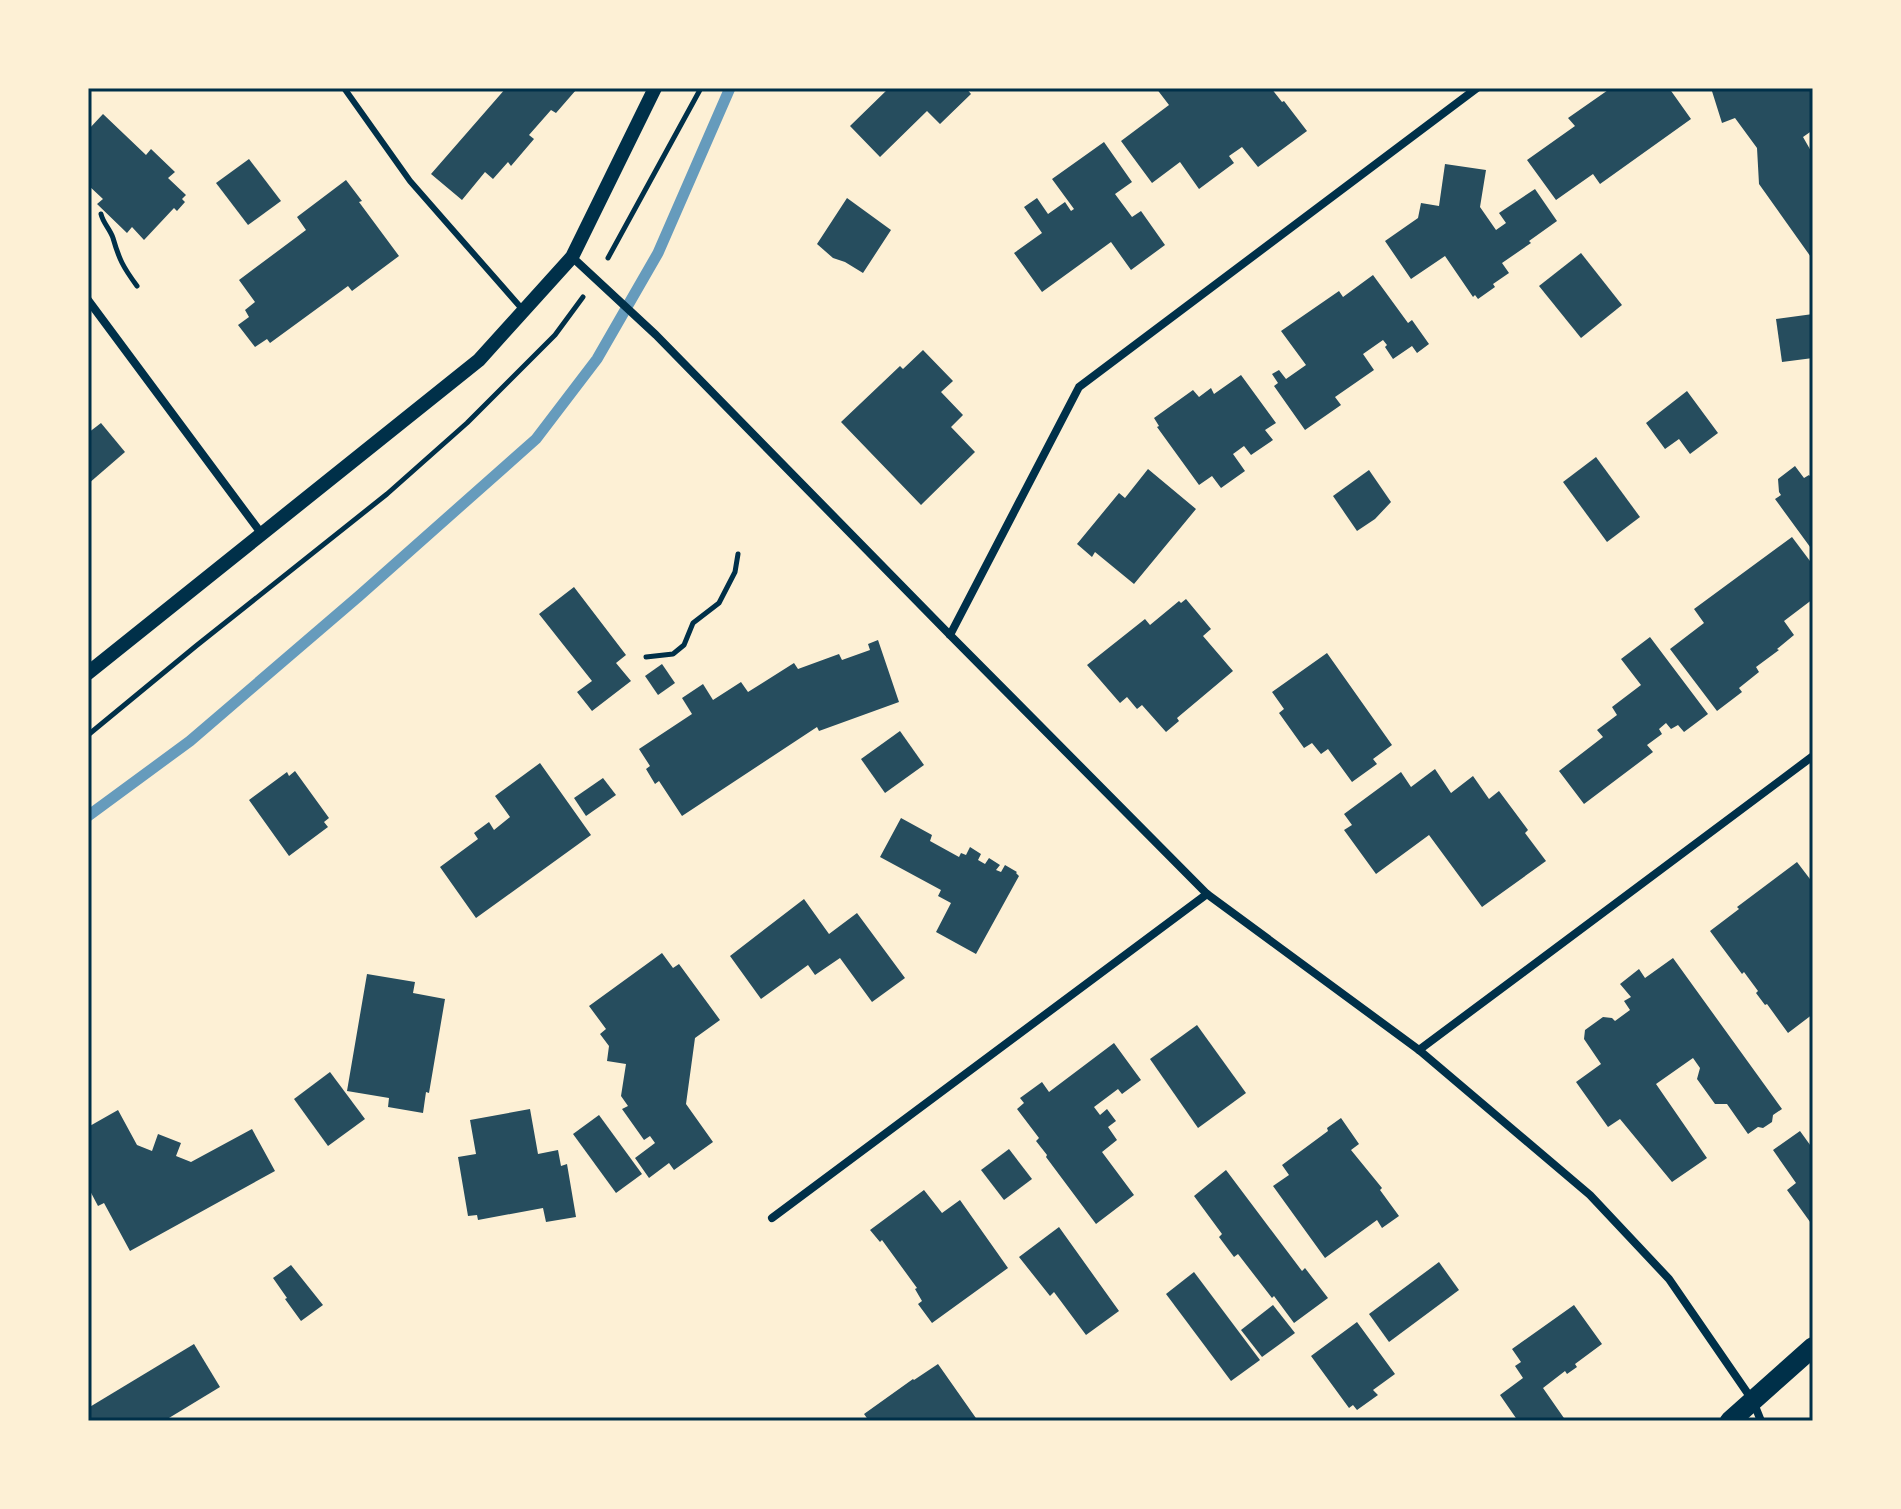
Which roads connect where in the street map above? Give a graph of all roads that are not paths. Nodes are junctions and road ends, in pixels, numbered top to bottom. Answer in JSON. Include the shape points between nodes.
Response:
{"nodes":[{"id":1,"x":344,"y":88,"type":"edge"},
{"id":2,"x":655,"y":88,"type":"edge"},
{"id":3,"x":1477,"y":88,"type":"edge"},
{"id":4,"x":572,"y":257,"type":"junction"},
{"id":5,"x":88,"y":300,"type":"edge"},
{"id":6,"x":523,"y":310,"type":"junction"},
{"id":7,"x":261,"y":533,"type":"junction"},
{"id":8,"x":950,"y":635,"type":"junction"},
{"id":9,"x":88,"y":673,"type":"edge"},
{"id":10,"x":1813,"y":756,"type":"edge"},
{"id":11,"x":1207,"y":894,"type":"junction"},
{"id":12,"x":1419,"y":1050,"type":"junction"},
{"id":13,"x":772,"y":1218,"type":"dead end"},
{"id":14,"x":1813,"y":1347,"type":"edge"},
{"id":15,"x":1753,"y":1401,"type":"junction"},
{"id":16,"x":1730,"y":1421,"type":"edge"},
{"id":17,"x":1761,"y":1421,"type":"edge"}],
"edges":[{"from":1,"to":6,"type":"lane","via":[[410,181]]},
{"from":2,"to":4,"type":"street"},
{"from":3,"to":8,"type":"street","via":[[1079,387]]},
{"from":4,"to":6,"type":"street"},
{"from":4,"to":8,"type":"street","via":[[656,335]]},
{"from":5,"to":7,"type":"street"},
{"from":6,"to":7,"type":"street","via":[[479,360]]},
{"from":7,"to":9,"type":"street"},
{"from":8,"to":11,"type":"street"},
{"from":10,"to":12,"type":"street"},
{"from":11,"to":12,"type":"street"},
{"from":11,"to":13,"type":"street"},
{"from":12,"to":15,"type":"street","via":[[1590,1195],[1669,1279]]},
{"from":14,"to":15,"type":"main road"},
{"from":15,"to":16,"type":"main road"},
{"from":15,"to":17,"type":"street"}]}
